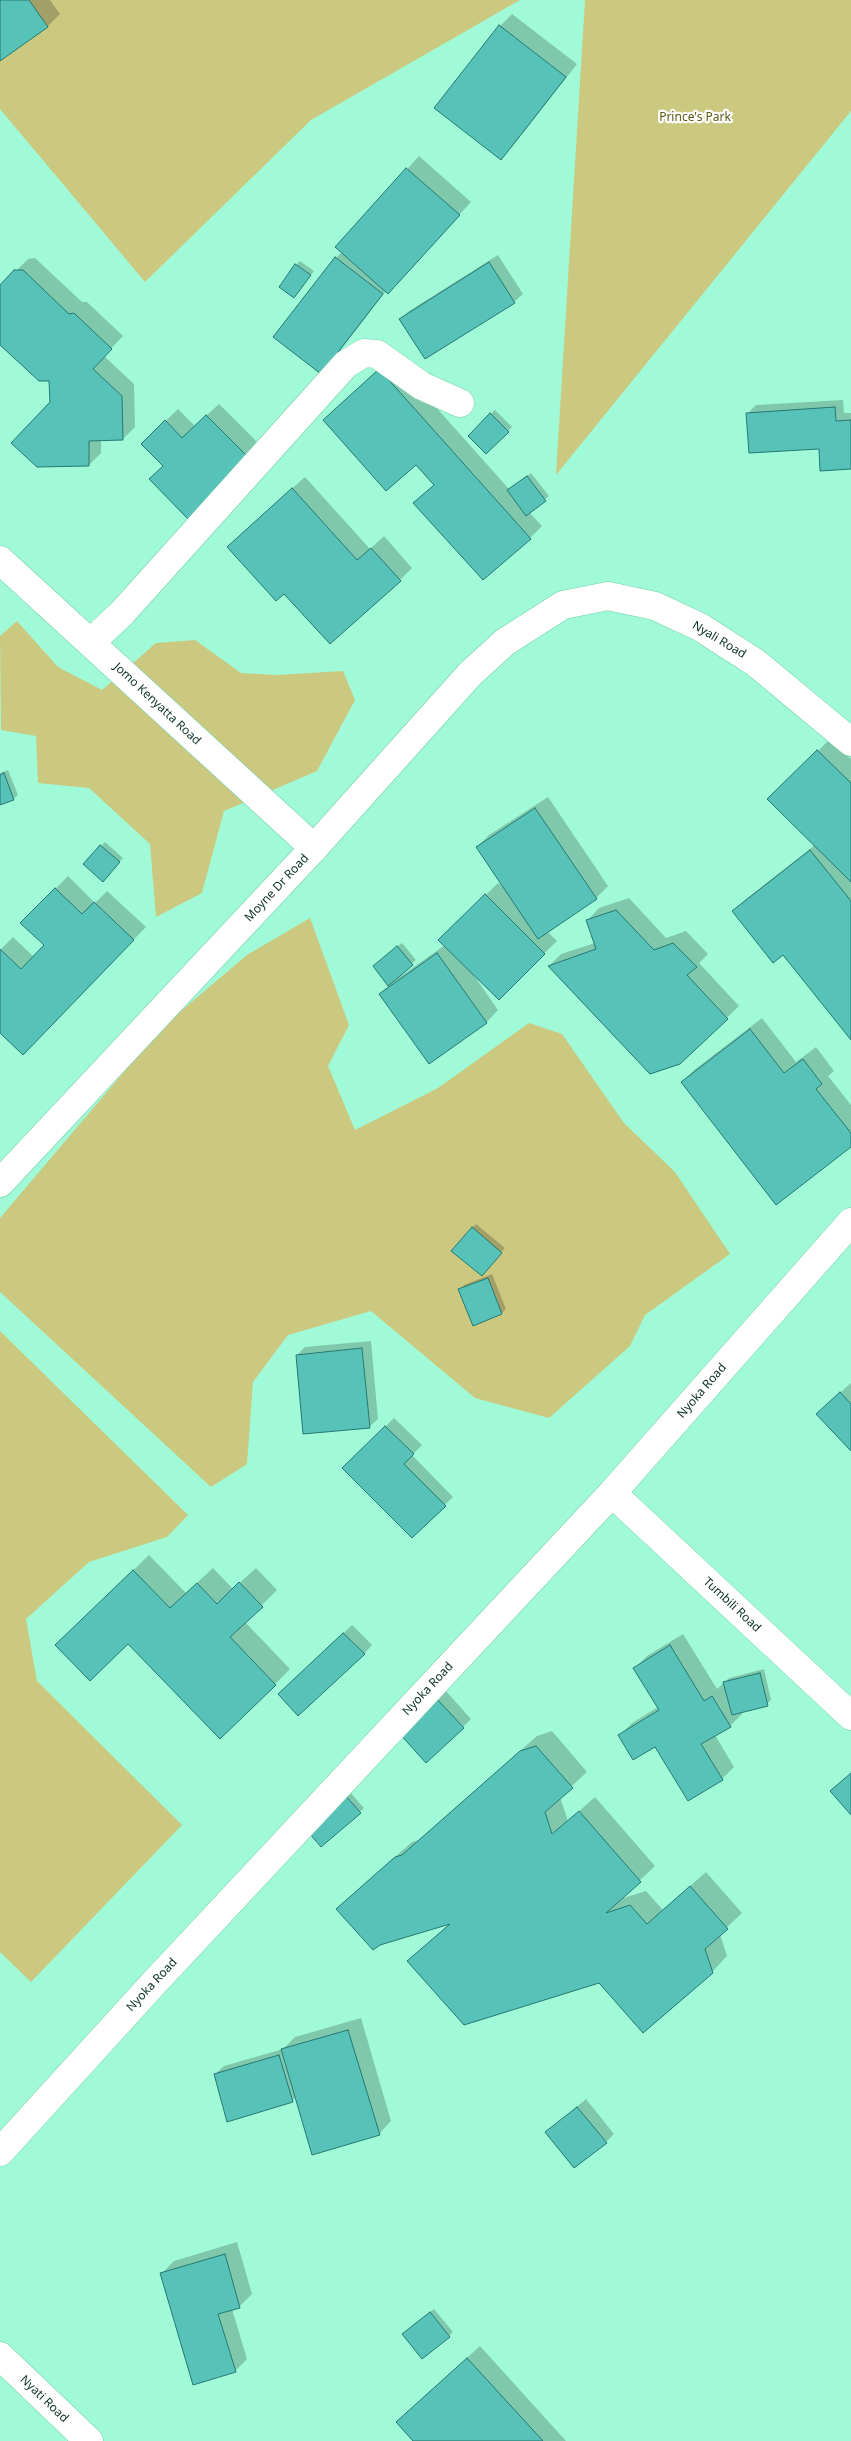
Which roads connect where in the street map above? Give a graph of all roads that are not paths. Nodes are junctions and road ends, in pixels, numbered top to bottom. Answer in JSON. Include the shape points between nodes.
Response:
{"nodes":[{"id":1,"x":460,"y":403,"type":"dead end"},
{"id":2,"x":0,"y":560,"type":"edge"},
{"id":3,"x":563,"y":605,"type":"joint"},
{"id":4,"x":91,"y":642,"type":"junction"},
{"id":5,"x":851,"y":742,"type":"edge"},
{"id":6,"x":314,"y":848,"type":"junction"},
{"id":7,"x":0,"y":1184,"type":"edge"},
{"id":8,"x":851,"y":1222,"type":"edge"},
{"id":9,"x":612,"y":1493,"type":"junction"},
{"id":10,"x":851,"y":1716,"type":"edge"},
{"id":11,"x":0,"y":2152,"type":"edge"},
{"id":12,"x":0,"y":2356,"type":"edge"},
{"id":13,"x":89,"y":2441,"type":"edge"}],
"edges":[{"from":1,"to":4,"type":"street","via":[[422,386],[377,354],[364,353],[346,364],[122,612]]},
{"from":2,"to":4,"type":"street","name":"Jomo Kenyatta Road"},
{"from":3,"to":5,"type":"street","name":"Nyali Road","via":[[608,596],[655,606],[700,627],[756,662]]},
{"from":3,"to":6,"type":"street","name":"Moyne Dr Road","via":[[505,642],[470,674]]},
{"from":4,"to":6,"type":"street","name":"Jomo Kenyatta Road"},
{"from":6,"to":7,"type":"street","name":"Moyne Dr Road"},
{"from":8,"to":9,"type":"street","name":"Nyoka Road"},
{"from":9,"to":10,"type":"street","name":"Tumbili Road"},
{"from":9,"to":11,"type":"street","name":"Nyoka Road"},
{"from":12,"to":13,"type":"street","name":"Nyati Road"}]}
